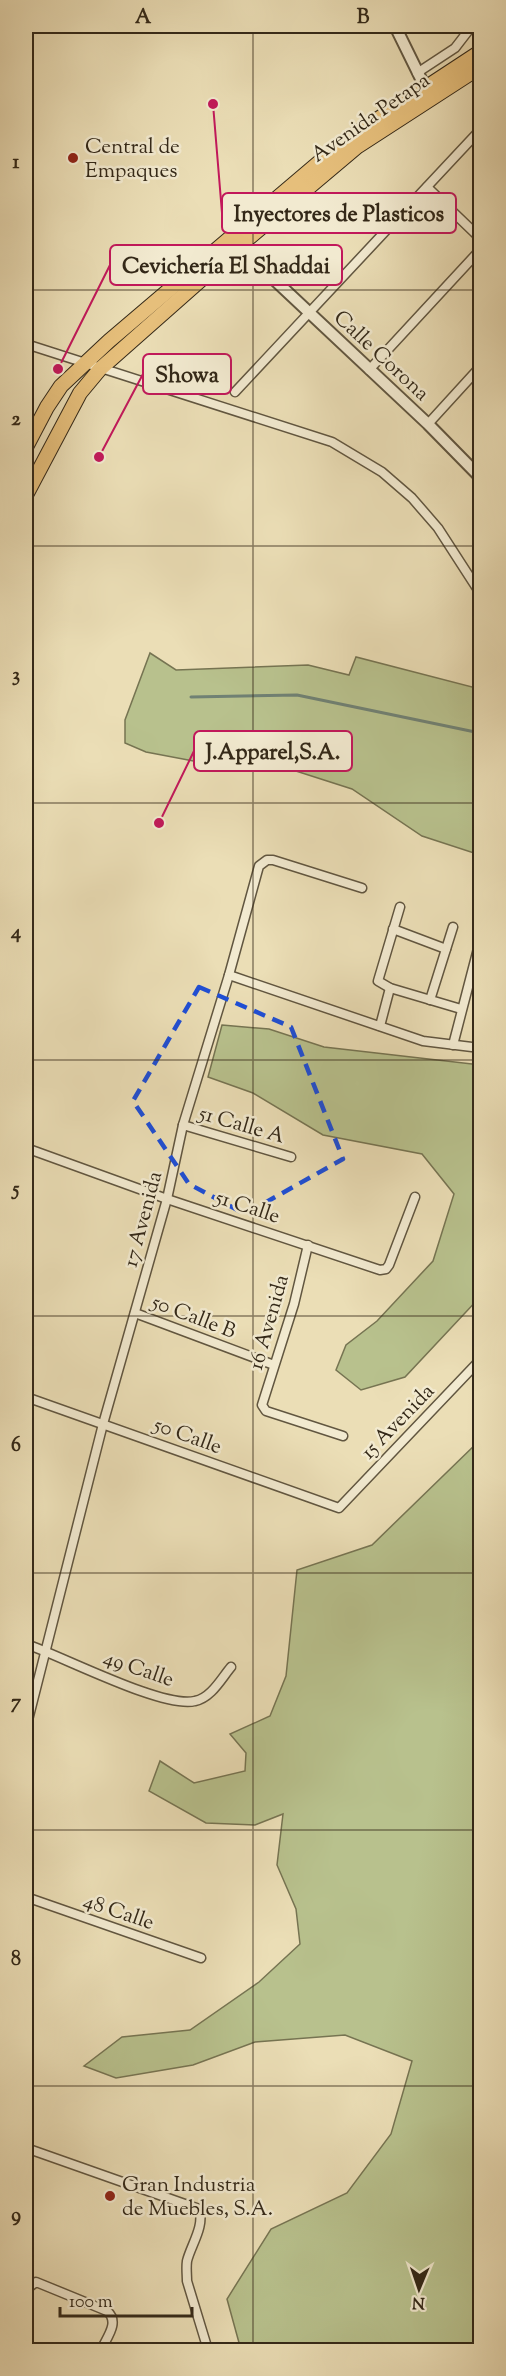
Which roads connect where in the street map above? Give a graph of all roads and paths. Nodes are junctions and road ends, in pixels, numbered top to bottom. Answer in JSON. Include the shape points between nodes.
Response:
{"nodes":[{"id":1,"x":394,"y":26,"type":"edge"},
{"id":2,"x":472,"y":26,"type":"edge"},
{"id":3,"x":480,"y":52,"type":"edge"},
{"id":4,"x":480,"y":67,"type":"edge"},
{"id":5,"x":417,"y":73,"type":"junction"},
{"id":6,"x":425,"y":87,"type":"junction"},
{"id":7,"x":480,"y":130,"type":"edge"},
{"id":8,"x":427,"y":187,"type":"junction"},
{"id":9,"x":480,"y":238,"type":"edge"},
{"id":10,"x":234,"y":242,"type":"junction"},
{"id":11,"x":480,"y":250,"type":"edge"},
{"id":12,"x":308,"y":313,"type":"junction"},
{"id":13,"x":26,"y":344,"type":"edge"},
{"id":14,"x":83,"y":363,"type":"junction"},
{"id":15,"x":480,"y":367,"type":"edge"},
{"id":16,"x":100,"y":369,"type":"junction"},
{"id":17,"x":369,"y":370,"type":"junction"},
{"id":18,"x":235,"y":392,"type":"dead end"},
{"id":19,"x":428,"y":424,"type":"junction"},
{"id":20,"x":26,"y":447,"type":"edge"},
{"id":21,"x":480,"y":477,"type":"edge"},
{"id":22,"x":26,"y":495,"type":"edge"},
{"id":23,"x":480,"y":593,"type":"edge"},
{"id":24,"x":362,"y":888,"type":"dead end"},
{"id":25,"x":400,"y":907,"type":"dead end"},
{"id":26,"x":453,"y":927,"type":"dead end"},
{"id":27,"x":393,"y":929,"type":"junction"},
{"id":28,"x":480,"y":941,"type":"edge"},
{"id":29,"x":446,"y":949,"type":"junction"},
{"id":30,"x":229,"y":975,"type":"junction"},
{"id":31,"x":390,"y":988,"type":"junction"},
{"id":32,"x":430,"y":1000,"type":"junction"},
{"id":33,"x":461,"y":1009,"type":"junction"},
{"id":34,"x":380,"y":1026,"type":"junction"},
{"id":35,"x":453,"y":1045,"type":"junction"},
{"id":36,"x":480,"y":1048,"type":"edge"},
{"id":37,"x":183,"y":1125,"type":"junction"},
{"id":38,"x":26,"y":1148,"type":"edge"},
{"id":39,"x":291,"y":1157,"type":"dead end"},
{"id":40,"x":415,"y":1197,"type":"dead end"},
{"id":41,"x":167,"y":1199,"type":"junction"},
{"id":42,"x":308,"y":1245,"type":"junction"},
{"id":43,"x":135,"y":1313,"type":"junction"},
{"id":44,"x":480,"y":1360,"type":"edge"},
{"id":45,"x":274,"y":1365,"type":"junction"},
{"id":46,"x":26,"y":1397,"type":"edge"},
{"id":47,"x":103,"y":1424,"type":"junction"},
{"id":48,"x":343,"y":1436,"type":"dead end"},
{"id":49,"x":339,"y":1508,"type":"joint"},
{"id":50,"x":26,"y":1644,"type":"edge"},
{"id":51,"x":46,"y":1651,"type":"junction"},
{"id":52,"x":231,"y":1667,"type":"dead end"},
{"id":53,"x":26,"y":1728,"type":"edge"},
{"id":54,"x":26,"y":1897,"type":"edge"},
{"id":55,"x":201,"y":1958,"type":"dead end"},
{"id":56,"x":26,"y":2148,"type":"edge"},
{"id":57,"x":26,"y":2292,"type":"edge"},
{"id":58,"x":101,"y":2350,"type":"edge"},
{"id":59,"x":208,"y":2350,"type":"edge"}],
"edges":[{"from":1,"to":5,"type":"street"},
{"from":2,"to":5,"type":"street","via":[[455,48]]},
{"from":3,"to":6,"type":"main road","name":"Avenida Petapa"},
{"from":4,"to":10,"type":"main road","name":"Avenida Petapa","via":[[358,146]]},
{"from":5,"to":6,"type":"street"},
{"from":6,"to":10,"type":"main road","name":"Avenida Petapa","via":[[343,142]]},
{"from":7,"to":8,"type":"street"},
{"from":8,"to":9,"type":"street"},
{"from":8,"to":12,"type":"street"},
{"from":10,"to":12,"type":"street","name":"Calle Corona"},
{"from":10,"to":14,"type":"main road","name":"Avenida Petapa"},
{"from":10,"to":16,"type":"main road","name":"Avenida Petapa"},
{"from":11,"to":17,"type":"street"},
{"from":12,"to":17,"type":"street","name":"Calle Corona"},
{"from":12,"to":18,"type":"street"},
{"from":13,"to":14,"type":"street"},
{"from":14,"to":16,"type":"street"},
{"from":14,"to":20,"type":"main road","name":"Avenida Petapa","via":[[47,407]]},
{"from":15,"to":19,"type":"street"},
{"from":16,"to":22,"type":"main road","name":"Avenida Petapa","via":[[80,393]]},
{"from":16,"to":23,"type":"street","via":[[332,442],[382,472],[412,498],[438,528]]},
{"from":17,"to":19,"type":"street","name":"Calle Corona"},
{"from":19,"to":21,"type":"street","name":"Calle Corona"},
{"from":24,"to":30,"type":"street","name":"17 Avenida","via":[[273,860],[262,862]]},
{"from":25,"to":27,"type":"street"},
{"from":26,"to":29,"type":"street"},
{"from":27,"to":29,"type":"street"},
{"from":27,"to":31,"type":"street","via":[[378,981]]},
{"from":28,"to":33,"type":"street"},
{"from":29,"to":32,"type":"street"},
{"from":30,"to":34,"type":"street"},
{"from":30,"to":37,"type":"street","name":"17 Avenida"},
{"from":31,"to":32,"type":"street"},
{"from":31,"to":34,"type":"street"},
{"from":32,"to":33,"type":"street"},
{"from":33,"to":35,"type":"street"},
{"from":34,"to":35,"type":"street","via":[[423,1041]]},
{"from":35,"to":36,"type":"street"},
{"from":37,"to":39,"type":"street","name":"51 Calle A"},
{"from":37,"to":41,"type":"street","name":"17 Avenida"},
{"from":38,"to":41,"type":"street","name":"51 Calle"},
{"from":40,"to":42,"type":"street","name":"51 Calle","via":[[386,1269],[375,1269]]},
{"from":41,"to":42,"type":"street","name":"51 Calle"},
{"from":41,"to":43,"type":"street","name":"17 Avenida"},
{"from":42,"to":45,"type":"street","name":"16 Avenida"},
{"from":43,"to":45,"type":"street","name":"50 Calle B"},
{"from":43,"to":47,"type":"street","name":"17 Avenida"},
{"from":44,"to":49,"type":"street","name":"15 Avenida"},
{"from":45,"to":48,"type":"street","name":"16 Avenida","via":[[263,1408]]},
{"from":46,"to":47,"type":"street","name":"50 Calle"},
{"from":47,"to":49,"type":"street","name":"50 Calle"},
{"from":47,"to":51,"type":"street","name":"17 Avenida"},
{"from":50,"to":51,"type":"street","name":"49 Calle"},
{"from":51,"to":52,"type":"street","name":"49 Calle","via":[[119,1683],[184,1702],[208,1696]]},
{"from":51,"to":53,"type":"street","name":"17 Avenida"},
{"from":54,"to":55,"type":"street","name":"48 Calle"},
{"from":56,"to":59,"type":"street","via":[[199,2209],[201,2221],[186,2271]]},
{"from":57,"to":58,"type":"street","via":[[36,2283],[107,2311],[114,2322]]}]}
